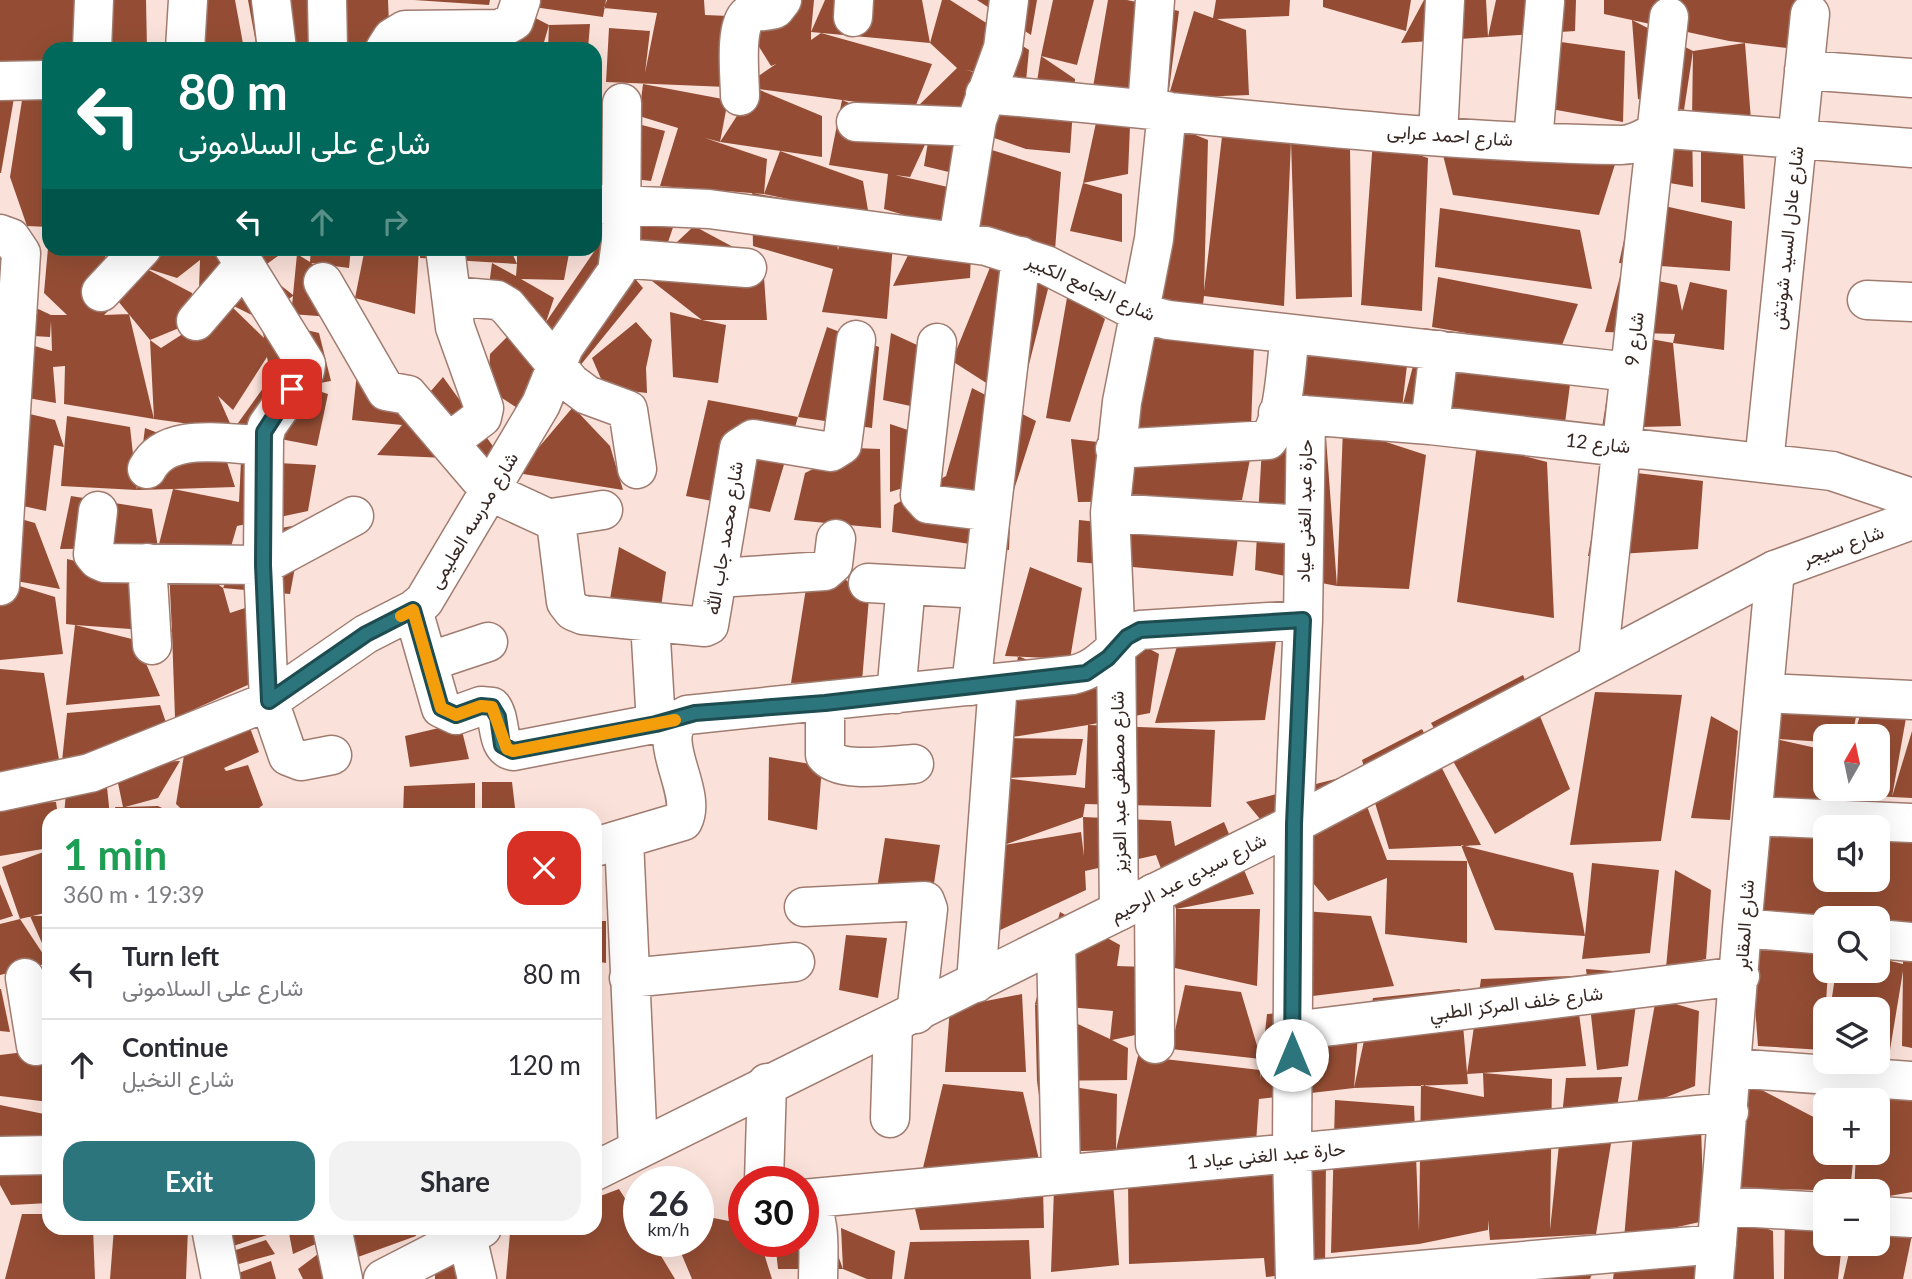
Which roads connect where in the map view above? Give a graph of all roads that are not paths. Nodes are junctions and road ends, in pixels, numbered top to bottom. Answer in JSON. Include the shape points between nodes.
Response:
{"nodes":[{"id":1,"x":94,"y":0,"type":"edge"},
{"id":2,"x":188,"y":0,"type":"edge"},
{"id":3,"x":271,"y":0,"type":"edge"},
{"id":4,"x":327,"y":0,"type":"edge"},
{"id":5,"x":782,"y":0,"type":"edge"},
{"id":6,"x":1009,"y":0,"type":"edge"},
{"id":7,"x":1155,"y":0,"type":"edge"},
{"id":8,"x":1444,"y":0,"type":"edge"},
{"id":9,"x":1545,"y":2,"type":"dead end"},
{"id":10,"x":520,"y":3,"type":"edge"},
{"id":11,"x":1810,"y":14,"type":"dead end"},
{"id":12,"x":1669,"y":17,"type":"dead end"},
{"id":13,"x":490,"y":39,"type":"edge"},
{"id":14,"x":92,"y":42,"type":"edge"},
{"id":15,"x":185,"y":42,"type":"edge"},
{"id":16,"x":276,"y":42,"type":"edge"},
{"id":17,"x":328,"y":42,"type":"edge"},
{"id":18,"x":388,"y":42,"type":"edge"},
{"id":19,"x":1804,"y":70,"type":"junction"},
{"id":20,"x":1912,"y":78,"type":"edge"},
{"id":21,"x":42,"y":80,"type":"edge"},
{"id":22,"x":0,"y":81,"type":"edge"},
{"id":23,"x":740,"y":96,"type":"dead end"},
{"id":24,"x":622,"y":103,"type":"dead end"},
{"id":25,"x":1157,"y":110,"type":"junction"},
{"id":26,"x":980,"y":111,"type":"junction"},
{"id":27,"x":856,"y":122,"type":"dead end"},
{"id":28,"x":1657,"y":133,"type":"junction"},
{"id":29,"x":1438,"y":135,"type":"junction"},
{"id":30,"x":1798,"y":139,"type":"junction"},
{"id":31,"x":1533,"y":141,"type":"junction"},
{"id":32,"x":1912,"y":148,"type":"edge"},
{"id":33,"x":608,"y":205,"type":"edge"},
{"id":34,"x":9,"y":239,"type":"edge"},
{"id":35,"x":958,"y":240,"type":"junction"},
{"id":36,"x":135,"y":256,"type":"edge"},
{"id":37,"x":446,"y":256,"type":"edge"},
{"id":38,"x":1021,"y":256,"type":"junction"},
{"id":39,"x":239,"y":257,"type":"edge"},
{"id":40,"x":620,"y":258,"type":"junction"},
{"id":41,"x":747,"y":268,"type":"dead end"},
{"id":42,"x":323,"y":282,"type":"dead end"},
{"id":43,"x":101,"y":292,"type":"dead end"},
{"id":44,"x":451,"y":296,"type":"junction"},
{"id":45,"x":1867,"y":300,"type":"dead end"},
{"id":46,"x":1912,"y":302,"type":"edge"},
{"id":47,"x":1140,"y":313,"type":"junction"},
{"id":48,"x":196,"y":321,"type":"dead end"},
{"id":49,"x":1290,"y":334,"type":"junction"},
{"id":50,"x":856,"y":340,"type":"dead end"},
{"id":51,"x":937,"y":344,"type":"dead end"},
{"id":52,"x":1439,"y":350,"type":"junction"},
{"id":53,"x":557,"y":367,"type":"junction"},
{"id":54,"x":1630,"y":372,"type":"junction"},
{"id":55,"x":1292,"y":414,"type":"junction"},
{"id":56,"x":1430,"y":425,"type":"junction"},
{"id":57,"x":449,"y":442,"type":"junction"},
{"id":58,"x":264,"y":445,"type":"junction"},
{"id":59,"x":1621,"y":446,"type":"junction"},
{"id":60,"x":1115,"y":449,"type":"junction"},
{"id":61,"x":1764,"y":463,"type":"junction"},
{"id":62,"x":147,"y":469,"type":"dead end"},
{"id":63,"x":637,"y":469,"type":"dead end"},
{"id":64,"x":491,"y":492,"type":"junction"},
{"id":65,"x":1912,"y":498,"type":"edge"},
{"id":66,"x":603,"y":510,"type":"dead end"},
{"id":67,"x":98,"y":511,"type":"dead end"},
{"id":68,"x":991,"y":512,"type":"junction"},
{"id":69,"x":1110,"y":513,"type":"junction"},
{"id":70,"x":354,"y":516,"type":"dead end"},
{"id":71,"x":552,"y":518,"type":"junction"},
{"id":72,"x":1912,"y":520,"type":"edge"},
{"id":73,"x":1304,"y":525,"type":"junction"},
{"id":74,"x":836,"y":539,"type":"dead end"},
{"id":75,"x":147,"y":563,"type":"junction"},
{"id":76,"x":263,"y":565,"type":"junction"},
{"id":77,"x":1775,"y":570,"type":"junction"},
{"id":78,"x":718,"y":578,"type":"junction"},
{"id":79,"x":868,"y":583,"type":"dead end"},
{"id":80,"x":906,"y":585,"type":"junction"},
{"id":81,"x":0,"y":586,"type":"edge"},
{"id":82,"x":982,"y":589,"type":"junction"},
{"id":83,"x":413,"y":610,"type":"junction"},
{"id":84,"x":1303,"y":620,"type":"junction"},
{"id":85,"x":650,"y":622,"type":"junction"},
{"id":86,"x":488,"y":642,"type":"dead end"},
{"id":87,"x":152,"y":645,"type":"dead end"},
{"id":88,"x":1116,"y":646,"type":"junction"},
{"id":89,"x":1598,"y":661,"type":"junction"},
{"id":90,"x":428,"y":662,"type":"junction"},
{"id":91,"x":984,"y":684,"type":"junction"},
{"id":92,"x":1765,"y":693,"type":"junction"},
{"id":93,"x":896,"y":694,"type":"junction"},
{"id":94,"x":1912,"y":700,"type":"edge"},
{"id":95,"x":269,"y":701,"type":"junction"},
{"id":96,"x":825,"y":703,"type":"junction"},
{"id":97,"x":668,"y":721,"type":"junction"},
{"id":98,"x":332,"y":755,"type":"dead end"},
{"id":99,"x":914,"y":764,"type":"dead end"},
{"id":100,"x":0,"y":792,"type":"edge"},
{"id":101,"x":1754,"y":816,"type":"junction"},
{"id":102,"x":1912,"y":823,"type":"edge"},
{"id":103,"x":1294,"y":824,"type":"junction"},
{"id":104,"x":609,"y":843,"type":"edge"},
{"id":105,"x":1154,"y":893,"type":"junction"},
{"id":106,"x":804,"y":907,"type":"dead end"},
{"id":107,"x":1119,"y":911,"type":"junction"},
{"id":108,"x":1742,"y":928,"type":"junction"},
{"id":109,"x":1813,"y":934,"type":"edge"},
{"id":110,"x":1890,"y":940,"type":"edge"},
{"id":111,"x":1912,"y":942,"type":"edge"},
{"id":112,"x":1056,"y":943,"type":"junction"},
{"id":113,"x":795,"y":962,"type":"dead end"},
{"id":114,"x":1740,"y":976,"type":"junction"},
{"id":115,"x":25,"y":978,"type":"edge"},
{"id":116,"x":629,"y":978,"type":"junction"},
{"id":117,"x":976,"y":983,"type":"junction"},
{"id":118,"x":904,"y":1019,"type":"junction"},
{"id":119,"x":1292,"y":1031,"type":"junction"},
{"id":120,"x":1156,"y":1045,"type":"dead end"},
{"id":121,"x":36,"y":1046,"type":"dead end"},
{"id":122,"x":1732,"y":1068,"type":"junction"},
{"id":123,"x":1912,"y":1082,"type":"edge"},
{"id":124,"x":767,"y":1083,"type":"junction"},
{"id":125,"x":1729,"y":1112,"type":"junction"},
{"id":126,"x":890,"y":1118,"type":"dead end"},
{"id":127,"x":638,"y":1149,"type":"junction"},
{"id":128,"x":1292,"y":1153,"type":"junction"},
{"id":129,"x":42,"y":1155,"type":"edge"},
{"id":130,"x":0,"y":1156,"type":"edge"},
{"id":131,"x":764,"y":1166,"type":"edge"},
{"id":132,"x":602,"y":1167,"type":"edge"},
{"id":133,"x":1061,"y":1174,"type":"junction"},
{"id":134,"x":819,"y":1197,"type":"edge"},
{"id":135,"x":1721,"y":1206,"type":"junction"},
{"id":136,"x":1813,"y":1211,"type":"edge"},
{"id":137,"x":1890,"y":1217,"type":"edge"},
{"id":138,"x":1912,"y":1218,"type":"edge"},
{"id":139,"x":212,"y":1235,"type":"edge"},
{"id":140,"x":334,"y":1235,"type":"edge"},
{"id":141,"x":464,"y":1235,"type":"edge"},
{"id":142,"x":472,"y":1235,"type":"edge"},
{"id":143,"x":817,"y":1257,"type":"edge"},
{"id":144,"x":1716,"y":1261,"type":"edge"},
{"id":145,"x":221,"y":1279,"type":"edge"},
{"id":146,"x":343,"y":1279,"type":"edge"},
{"id":147,"x":383,"y":1279,"type":"edge"},
{"id":148,"x":477,"y":1279,"type":"edge"},
{"id":149,"x":818,"y":1279,"type":"edge"},
{"id":150,"x":1295,"y":1279,"type":"edge"},
{"id":151,"x":1317,"y":1279,"type":"edge"}],
"edges":[{"from":1,"to":14,"type":"street"},
{"from":2,"to":15,"type":"street"},
{"from":3,"to":16,"type":"street"},
{"from":4,"to":17,"type":"street"},
{"from":5,"to":23,"type":"street","via":[[775,9],[754,13],[743,22]]},
{"from":6,"to":26,"type":"street","via":[[1003,48]]},
{"from":7,"to":25,"type":"street","name":"شارع مصطفى عبد العزيز"},
{"from":8,"to":29,"type":"street"},
{"from":9,"to":31,"type":"street"},
{"from":10,"to":13,"type":"street","via":[[514,21]]},
{"from":11,"to":19,"type":"street","name":"شارع عادل السيد شوتش"},
{"from":12,"to":28,"type":"street","name":"شارع 9"},
{"from":13,"to":18,"type":"street","via":[[405,30]]},
{"from":19,"to":20,"type":"street"},
{"from":19,"to":30,"type":"street","name":"شارع عادل السيد شوتش"},
{"from":21,"to":22,"type":"street"},
{"from":24,"to":33,"type":"street","name":"شارع مدرسه العليمى"},
{"from":25,"to":26,"type":"street","name":"شارع احمد عرابى"},
{"from":25,"to":29,"type":"street","name":"شارع احمد عرابى"},
{"from":25,"to":47,"type":"street","name":"شارع مصطفى عبد العزيز","via":[[1154,239]]},
{"from":26,"to":27,"type":"street","name":"شارع احمد عرابى"},
{"from":26,"to":35,"type":"street"},
{"from":28,"to":30,"type":"street","name":"شارع احمد عرابى","via":[[1669,129]]},
{"from":28,"to":31,"type":"street","name":"شارع احمد عرابى","via":[[1623,146]]},
{"from":28,"to":54,"type":"street","name":"شارع 9"},
{"from":29,"to":31,"type":"street","name":"شارع احمد عرابى"},
{"from":30,"to":32,"type":"street","name":"شارع احمد عرابى"},
{"from":30,"to":61,"type":"street","name":"شارع عادل السيد شوتش"},
{"from":33,"to":35,"type":"street","name":"شارع الجامع الكبير","via":[[709,209]]},
{"from":33,"to":40,"type":"street","name":"شارع مدرسه العليمى"},
{"from":34,"to":81,"type":"street","via":[[21,253]]},
{"from":35,"to":38,"type":"street","name":"شارع الجامع الكبير"},
{"from":36,"to":43,"type":"street"},
{"from":37,"to":44,"type":"street"},
{"from":38,"to":47,"type":"street","name":"شارع الجامع الكبير"},
{"from":38,"to":68,"type":"street"},
{"from":39,"to":48,"type":"street"},
{"from":39,"to":58,"type":"street","via":[[306,364],[267,426]]},
{"from":40,"to":41,"type":"street"},
{"from":40,"to":53,"type":"street","name":"شارع مدرسه العليمى","via":[[610,285],[572,335]]},
{"from":42,"to":57,"type":"street","via":[[383,388],[390,394],[408,395]]},
{"from":44,"to":53,"type":"street","via":[[497,300],[508,306]]},
{"from":44,"to":57,"type":"street","via":[[455,327],[484,411]]},
{"from":45,"to":46,"type":"street"},
{"from":47,"to":49,"type":"street","name":"شارع الجامع الكبير"},
{"from":47,"to":60,"type":"street","name":"شارع مصطفى عبد العزيز"},
{"from":49,"to":52,"type":"street","name":"شارع الجامع الكبير"},
{"from":49,"to":55,"type":"street","name":"حارة عبد الغنى عياد"},
{"from":50,"to":78,"type":"street","name":"شارع محمد جاب الله","via":[[838,450],[753,439],[739,448]]},
{"from":51,"to":68,"type":"street","via":[[920,495],[928,504]]},
{"from":52,"to":54,"type":"street","name":"شارع الجامع الكبير"},
{"from":52,"to":56,"type":"street"},
{"from":53,"to":63,"type":"street","via":[[587,395],[628,410]]},
{"from":53,"to":64,"type":"street","name":"شارع مدرسه العليمى"},
{"from":54,"to":59,"type":"street","name":"شارع 9"},
{"from":55,"to":56,"type":"street","name":"شارع 12"},
{"from":55,"to":60,"type":"street","via":[[1262,442]]},
{"from":55,"to":73,"type":"street","name":"حارة عبد الغنى عياد"},
{"from":56,"to":59,"type":"street","name":"شارع 12"},
{"from":57,"to":64,"type":"street"},
{"from":58,"to":62,"type":"street","via":[[176,444],[158,453]]},
{"from":58,"to":76,"type":"street"},
{"from":59,"to":61,"type":"street","name":"شارع 12"},
{"from":59,"to":89,"type":"street","name":"شارع 9"},
{"from":60,"to":69,"type":"street","name":"شارع مصطفى عبد العزيز"},
{"from":61,"to":65,"type":"street","name":"شارع 12","via":[[1832,471]]},
{"from":64,"to":71,"type":"street"},
{"from":64,"to":83,"type":"street","name":"شارع مدرسه العليمى","via":[[436,585]]},
{"from":66,"to":71,"type":"street"},
{"from":67,"to":75,"type":"street","via":[[94,557],[105,563]]},
{"from":68,"to":82,"type":"street"},
{"from":69,"to":73,"type":"street"},
{"from":69,"to":88,"type":"street","name":"شارع مصطفى عبد العزيز"},
{"from":70,"to":76,"type":"street"},
{"from":71,"to":85,"type":"street","name":"شارع محمد جاب الله","via":[[558,527],[569,607],[578,614]]},
{"from":72,"to":77,"type":"street","name":"شارع سيجر"},
{"from":73,"to":84,"type":"street","name":"حارة عبد الغنى عياد"},
{"from":74,"to":78,"type":"street","via":[[833,564],[825,571]]},
{"from":75,"to":76,"type":"street"},
{"from":75,"to":87,"type":"street"},
{"from":76,"to":95,"type":"street"},
{"from":77,"to":89,"type":"street","name":"شارع سيدى عبد الرحيم"},
{"from":77,"to":92,"type":"street","name":"شارع المقابر"},
{"from":78,"to":85,"type":"street","name":"شارع محمد جاب الله","via":[[709,625]]},
{"from":79,"to":80,"type":"street"},
{"from":80,"to":82,"type":"street"},
{"from":80,"to":93,"type":"street"},
{"from":82,"to":91,"type":"street"},
{"from":83,"to":90,"type":"street"},
{"from":83,"to":95,"type":"street","name":"شارع مدرسه العليمى","via":[[366,634]]},
{"from":84,"to":88,"type":"street","via":[[1154,628],[1140,630]]},
{"from":84,"to":103,"type":"street","name":"حارة عبد الغنى عياد"},
{"from":85,"to":97,"type":"street"},
{"from":86,"to":90,"type":"street"},
{"from":88,"to":91,"type":"street","via":[[1108,658],[1086,673]]},
{"from":88,"to":107,"type":"street","name":"شارع مصطفى عبد العزيز"},
{"from":89,"to":103,"type":"street","name":"شارع سيدى عبد الرحيم"},
{"from":90,"to":97,"type":"street","via":[[441,708],[456,715],[492,707],[502,745],[510,750]]},
{"from":91,"to":93,"type":"street"},
{"from":91,"to":117,"type":"street"},
{"from":92,"to":94,"type":"street"},
{"from":92,"to":101,"type":"street","name":"شارع المقابر"},
{"from":93,"to":96,"type":"street"},
{"from":95,"to":98,"type":"street","via":[[288,756],[302,761]]},
{"from":95,"to":100,"type":"street","name":"شارع مدرسه العليمى","via":[[90,773]]},
{"from":96,"to":97,"type":"street","via":[[695,713]]},
{"from":96,"to":99,"type":"street","via":[[825,755],[829,761],[842,766]]},
{"from":97,"to":104,"type":"street","via":[[686,816],[678,824]]},
{"from":101,"to":102,"type":"street"},
{"from":101,"to":108,"type":"street","name":"شارع المقابر"},
{"from":103,"to":105,"type":"street","name":"شارع سيدى عبد الرحيم"},
{"from":103,"to":119,"type":"street","name":"حارة عبد الغنى عياد"},
{"from":104,"to":116,"type":"street"},
{"from":105,"to":107,"type":"street","name":"شارع سيدى عبد الرحيم"},
{"from":105,"to":120,"type":"street"},
{"from":106,"to":118,"type":"street","via":[[925,901],[928,909]]},
{"from":107,"to":112,"type":"street","name":"شارع سيدى عبد الرحيم"},
{"from":108,"to":109,"type":"street"},
{"from":108,"to":114,"type":"street","name":"شارع المقابر"},
{"from":110,"to":111,"type":"street"},
{"from":112,"to":117,"type":"street","name":"شارع سيدى عبد الرحيم"},
{"from":112,"to":133,"type":"street"},
{"from":113,"to":116,"type":"street"},
{"from":114,"to":119,"type":"street","name":"شارع خلف المركز الطبي"},
{"from":114,"to":122,"type":"street","name":"شارع المقابر"},
{"from":115,"to":121,"type":"street"},
{"from":116,"to":127,"type":"street"},
{"from":117,"to":118,"type":"street","name":"شارع سيدى عبد الرحيم"},
{"from":118,"to":124,"type":"street","name":"شارع سيدى عبد الرحيم"},
{"from":118,"to":126,"type":"street"},
{"from":119,"to":128,"type":"street","name":"حارة عبد الغنى عياد"},
{"from":122,"to":123,"type":"street"},
{"from":122,"to":125,"type":"street","name":"شارع المقابر"},
{"from":124,"to":127,"type":"street","name":"شارع سيدى عبد الرحيم"},
{"from":124,"to":131,"type":"street"},
{"from":125,"to":128,"type":"street","name":"حارة عبد الغنى عياد 1"},
{"from":125,"to":135,"type":"street","name":"شارع المقابر"},
{"from":127,"to":132,"type":"street","name":"شارع سيدى عبد الرحيم"},
{"from":128,"to":133,"type":"street","name":"حارة عبد الغنى عياد 1"},
{"from":128,"to":150,"type":"street","name":"حارة عبد الغنى عياد"},
{"from":129,"to":130,"type":"street"},
{"from":133,"to":134,"type":"street","name":"حارة عبد الغنى عياد 1"},
{"from":135,"to":136,"type":"street"},
{"from":135,"to":144,"type":"street","name":"شارع المقابر"},
{"from":137,"to":138,"type":"street"},
{"from":139,"to":145,"type":"street"},
{"from":140,"to":146,"type":"street"},
{"from":141,"to":147,"type":"street"},
{"from":142,"to":148,"type":"street"},
{"from":143,"to":149,"type":"street"},
{"from":144,"to":151,"type":"street"}]}
